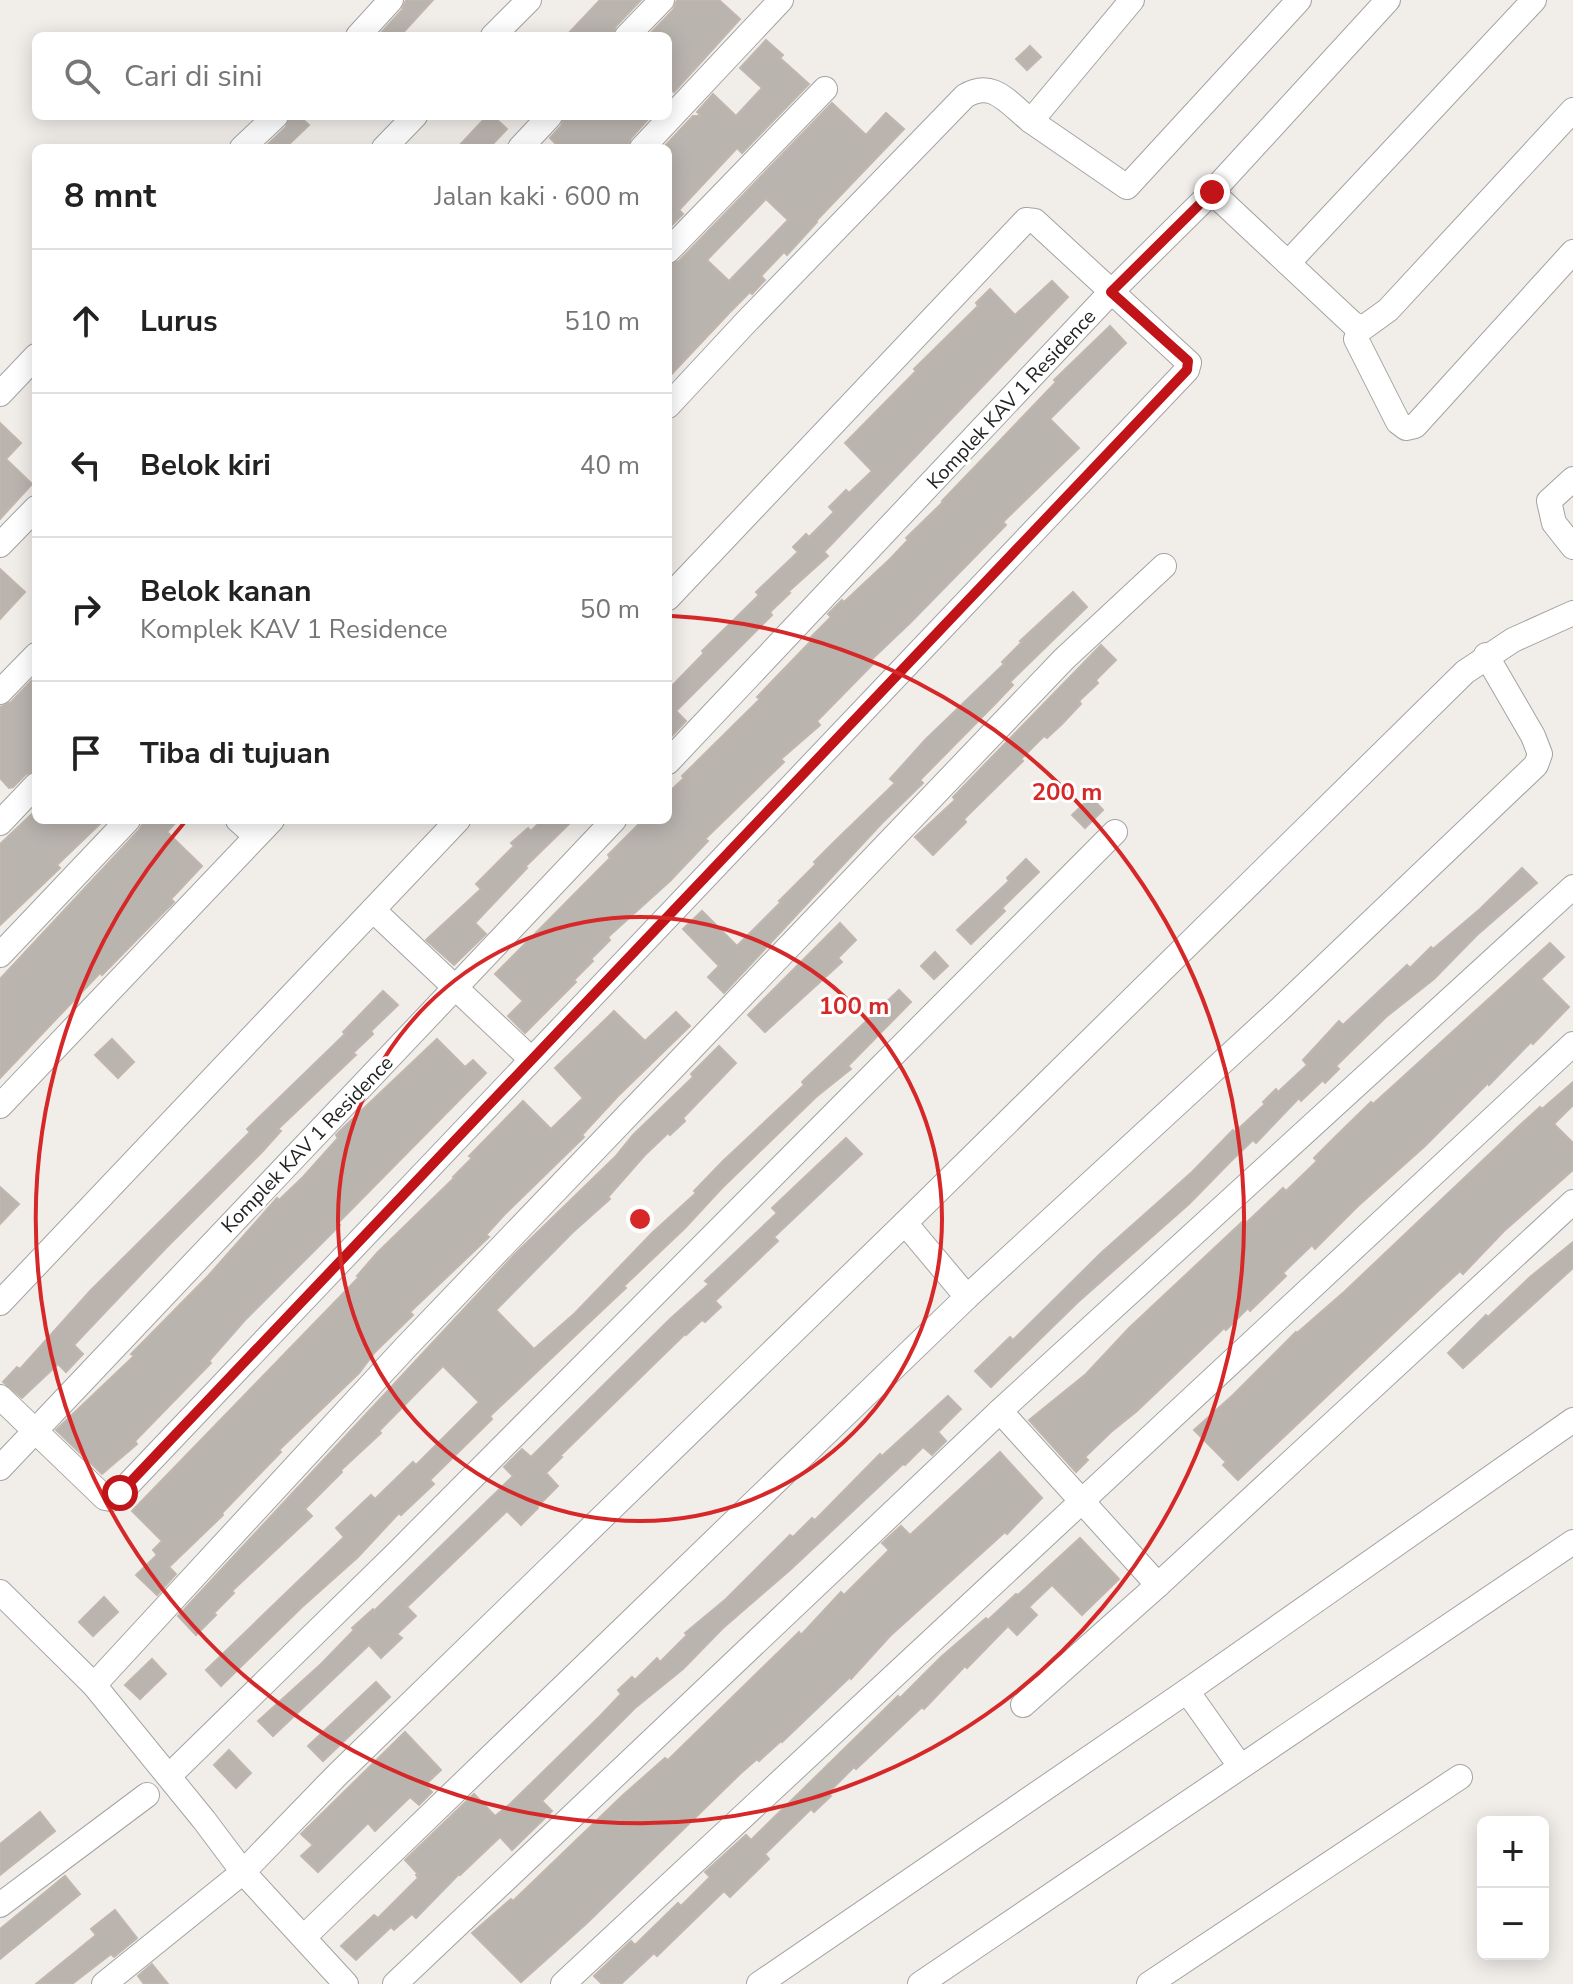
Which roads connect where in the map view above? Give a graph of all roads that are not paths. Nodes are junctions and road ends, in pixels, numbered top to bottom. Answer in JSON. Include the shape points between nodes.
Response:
{"nodes":[{"id":1,"x":391,"y":0,"type":"edge"},
{"id":2,"x":529,"y":0,"type":"edge"},
{"id":3,"x":662,"y":0,"type":"edge"},
{"id":4,"x":781,"y":0,"type":"edge"},
{"id":5,"x":1132,"y":0,"type":"edge"},
{"id":6,"x":1299,"y":0,"type":"edge"},
{"id":7,"x":1388,"y":0,"type":"edge"},
{"id":8,"x":1534,"y":0,"type":"edge"},
{"id":9,"x":362,"y":32,"type":"edge"},
{"id":10,"x":497,"y":32,"type":"edge"},
{"id":11,"x":631,"y":32,"type":"edge"},
{"id":12,"x":825,"y":89,"type":"dead end"},
{"id":13,"x":1573,"y":110,"type":"edge"},
{"id":14,"x":672,"y":116,"type":"edge"},
{"id":15,"x":272,"y":120,"type":"edge"},
{"id":16,"x":411,"y":120,"type":"edge"},
{"id":17,"x":546,"y":120,"type":"edge"},
{"id":18,"x":668,"y":120,"type":"edge"},
{"id":19,"x":1031,"y":121,"type":"junction"},
{"id":20,"x":246,"y":144,"type":"edge"},
{"id":21,"x":388,"y":144,"type":"edge"},
{"id":22,"x":524,"y":144,"type":"edge"},
{"id":23,"x":646,"y":144,"type":"edge"},
{"id":24,"x":1212,"y":192,"type":"junction"},
{"id":25,"x":672,"y":247,"type":"edge"},
{"id":26,"x":1573,"y":252,"type":"edge"},
{"id":27,"x":1288,"y":263,"type":"junction"},
{"id":28,"x":1111,"y":292,"type":"junction"},
{"id":29,"x":1360,"y":328,"type":"junction"},
{"id":30,"x":32,"y":360,"type":"edge"},
{"id":31,"x":0,"y":394,"type":"edge"},
{"id":32,"x":672,"y":402,"type":"edge"},
{"id":33,"x":1573,"y":479,"type":"edge"},
{"id":34,"x":32,"y":512,"type":"edge"},
{"id":35,"x":0,"y":545,"type":"edge"},
{"id":36,"x":1573,"y":547,"type":"edge"},
{"id":37,"x":1164,"y":566,"type":"dead end"},
{"id":38,"x":672,"y":594,"type":"edge"},
{"id":39,"x":1573,"y":613,"type":"edge"},
{"id":40,"x":1486,"y":655,"type":"junction"},
{"id":41,"x":32,"y":659,"type":"edge"},
{"id":42,"x":0,"y":692,"type":"edge"},
{"id":43,"x":672,"y":758,"type":"edge"},
{"id":44,"x":32,"y":789,"type":"edge"},
{"id":45,"x":0,"y":823,"type":"edge"},
{"id":46,"x":124,"y":824,"type":"edge"},
{"id":47,"x":454,"y":824,"type":"edge"},
{"id":48,"x":610,"y":824,"type":"edge"},
{"id":49,"x":255,"y":825,"type":"edge"},
{"id":50,"x":1115,"y":832,"type":"dead end"},
{"id":51,"x":1573,"y":887,"type":"edge"},
{"id":52,"x":373,"y":910,"type":"junction"},
{"id":53,"x":0,"y":955,"type":"edge"},
{"id":54,"x":456,"y":987,"type":"junction"},
{"id":55,"x":1573,"y":1044,"type":"edge"},
{"id":56,"x":531,"y":1059,"type":"junction"},
{"id":57,"x":0,"y":1106,"type":"edge"},
{"id":58,"x":1573,"y":1202,"type":"edge"},
{"id":59,"x":905,"y":1223,"type":"junction"},
{"id":60,"x":967,"y":1297,"type":"junction"},
{"id":61,"x":0,"y":1303,"type":"edge"},
{"id":62,"x":0,"y":1397,"type":"edge"},
{"id":63,"x":1000,"y":1411,"type":"junction"},
{"id":64,"x":1573,"y":1420,"type":"edge"},
{"id":65,"x":35,"y":1430,"type":"junction"},
{"id":66,"x":0,"y":1468,"type":"edge"},
{"id":67,"x":1082,"y":1500,"type":"junction"},
{"id":68,"x":1573,"y":1542,"type":"edge"},
{"id":69,"x":1158,"y":1585,"type":"junction"},
{"id":70,"x":0,"y":1592,"type":"edge"},
{"id":71,"x":94,"y":1685,"type":"junction"},
{"id":72,"x":1187,"y":1691,"type":"junction"},
{"id":73,"x":1023,"y":1705,"type":"dead end"},
{"id":74,"x":1240,"y":1766,"type":"junction"},
{"id":75,"x":169,"y":1776,"type":"junction"},
{"id":76,"x":1460,"y":1777,"type":"dead end"},
{"id":77,"x":147,"y":1795,"type":"dead end"},
{"id":78,"x":243,"y":1872,"type":"junction"},
{"id":79,"x":0,"y":1905,"type":"edge"},
{"id":80,"x":304,"y":1937,"type":"junction"},
{"id":81,"x":104,"y":1984,"type":"edge"},
{"id":82,"x":346,"y":1984,"type":"edge"},
{"id":83,"x":395,"y":1984,"type":"edge"},
{"id":84,"x":563,"y":1984,"type":"edge"},
{"id":85,"x":759,"y":1984,"type":"edge"},
{"id":86,"x":920,"y":1984,"type":"edge"},
{"id":87,"x":1149,"y":1984,"type":"edge"}],
"edges":[{"from":1,"to":9,"type":"street"},
{"from":2,"to":10,"type":"street"},
{"from":3,"to":11,"type":"street"},
{"from":4,"to":14,"type":"street"},
{"from":5,"to":19,"type":"street"},
{"from":6,"to":19,"type":"street","via":[[1127,187]]},
{"from":7,"to":24,"type":"street","name":"Komplek KAV 1 Residence"},
{"from":8,"to":27,"type":"street"},
{"from":12,"to":25,"type":"street"},
{"from":13,"to":29,"type":"street","via":[[1388,310]]},
{"from":15,"to":20,"type":"street"},
{"from":16,"to":21,"type":"street"},
{"from":17,"to":22,"type":"street"},
{"from":18,"to":23,"type":"street"},
{"from":19,"to":32,"type":"street","via":[[991,89],[965,96]]},
{"from":24,"to":27,"type":"street"},
{"from":24,"to":28,"type":"street","name":"Komplek KAV 1 Residence"},
{"from":26,"to":29,"type":"street","via":[[1415,426],[1406,428],[1398,422],[1356,339]]},
{"from":27,"to":29,"type":"street"},
{"from":28,"to":38,"type":"street","via":[[1035,221],[1026,220]]},
{"from":28,"to":43,"type":"street","name":"Komplek KAV 1 Residence"},
{"from":28,"to":56,"type":"street","via":[[1188,361],[1187,370]]},
{"from":30,"to":31,"type":"street"},
{"from":33,"to":36,"type":"street","via":[[1552,496],[1549,507]]},
{"from":34,"to":35,"type":"street"},
{"from":37,"to":71,"type":"street","via":[[1064,659],[404,1349]]},
{"from":39,"to":40,"type":"street"},
{"from":40,"to":59,"type":"street"},
{"from":40,"to":60,"type":"street","via":[[1533,736],[1539,761]]},
{"from":41,"to":42,"type":"street"},
{"from":44,"to":45,"type":"street"},
{"from":46,"to":53,"type":"street"},
{"from":47,"to":52,"type":"street"},
{"from":48,"to":54,"type":"street","name":"Komplek KAV 1 Residence"},
{"from":49,"to":57,"type":"street"},
{"from":50,"to":75,"type":"street"},
{"from":51,"to":63,"type":"street"},
{"from":52,"to":54,"type":"street"},
{"from":52,"to":61,"type":"street"},
{"from":54,"to":56,"type":"street"},
{"from":54,"to":65,"type":"street","name":"Komplek KAV 1 Residence"},
{"from":55,"to":67,"type":"street"},
{"from":56,"to":65,"type":"street","via":[[114,1497],[105,1498]]},
{"from":58,"to":69,"type":"street"},
{"from":59,"to":60,"type":"street"},
{"from":59,"to":78,"type":"street"},
{"from":60,"to":80,"type":"street"},
{"from":62,"to":65,"type":"street"},
{"from":63,"to":67,"type":"street"},
{"from":63,"to":83,"type":"street"},
{"from":64,"to":72,"type":"street"},
{"from":65,"to":66,"type":"street","name":"Komplek KAV 1 Residence"},
{"from":67,"to":69,"type":"street"},
{"from":67,"to":84,"type":"street"},
{"from":68,"to":74,"type":"street"},
{"from":69,"to":73,"type":"street"},
{"from":70,"to":71,"type":"street"},
{"from":71,"to":75,"type":"street"},
{"from":72,"to":74,"type":"street"},
{"from":72,"to":85,"type":"street"},
{"from":74,"to":86,"type":"street"},
{"from":75,"to":78,"type":"street"},
{"from":76,"to":87,"type":"street"},
{"from":77,"to":79,"type":"street"},
{"from":78,"to":80,"type":"street"},
{"from":78,"to":81,"type":"street"},
{"from":80,"to":82,"type":"street"}]}
